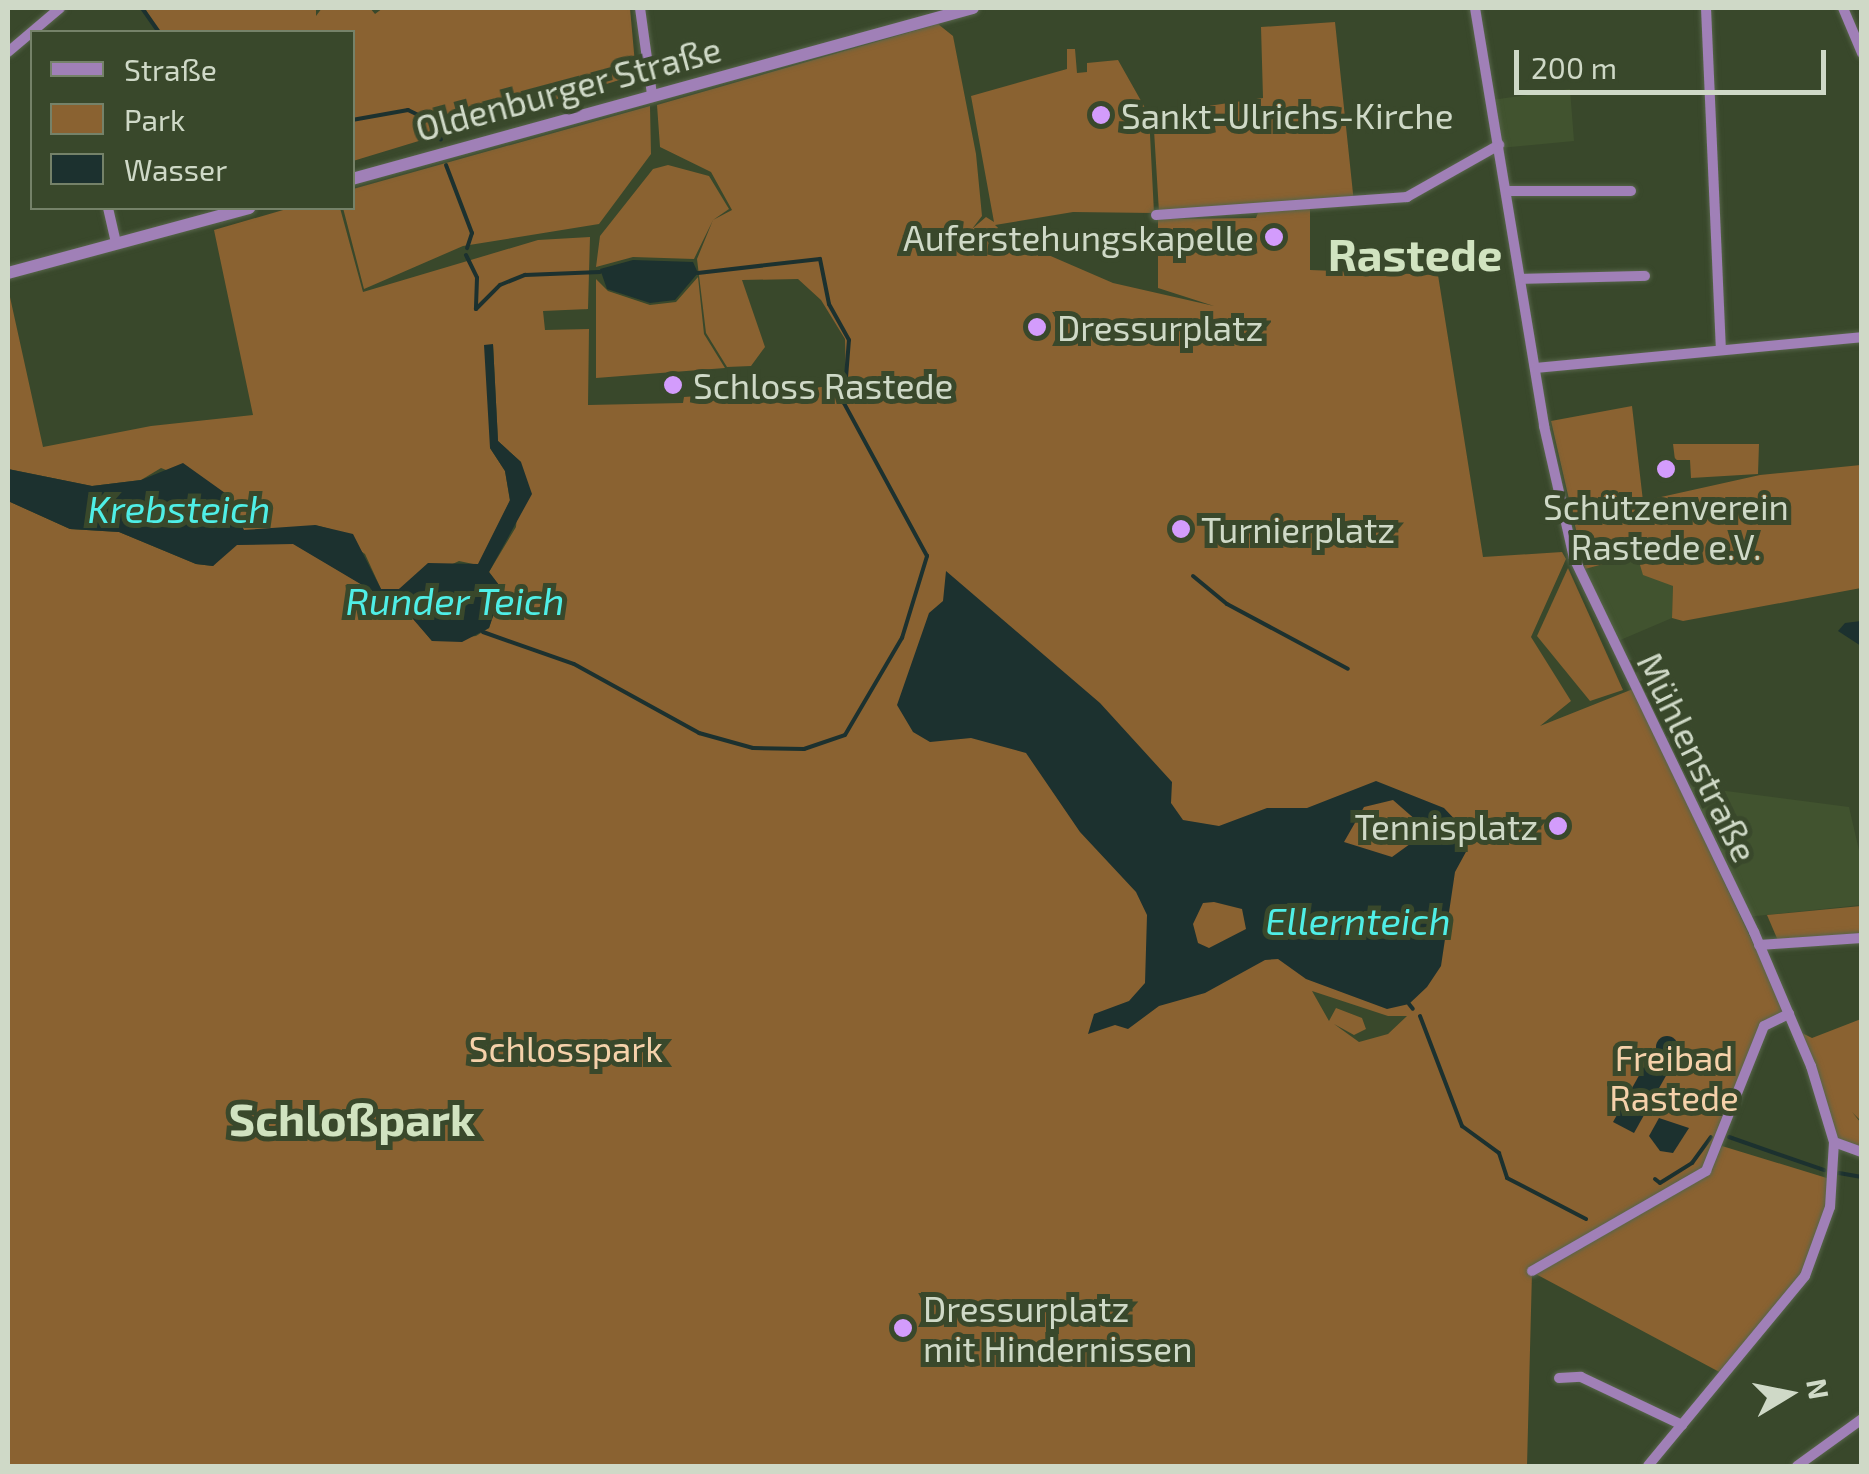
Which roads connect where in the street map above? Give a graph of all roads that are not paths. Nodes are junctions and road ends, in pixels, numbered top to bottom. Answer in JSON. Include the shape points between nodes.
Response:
{"nodes":[{"id":1,"x":60,"y":8,"type":"edge"},
{"id":2,"x":640,"y":8,"type":"edge"},
{"id":3,"x":973,"y":8,"type":"edge"},
{"id":4,"x":1475,"y":8,"type":"edge"},
{"id":5,"x":1706,"y":8,"type":"edge"},
{"id":6,"x":1842,"y":8,"type":"edge"},
{"id":7,"x":1862,"y":15,"type":"edge"},
{"id":8,"x":1848,"y":19,"type":"junction"},
{"id":9,"x":41,"y":29,"type":"edge"},
{"id":10,"x":30,"y":37,"type":"edge"},
{"id":11,"x":8,"y":52,"type":"edge"},
{"id":12,"x":1862,"y":53,"type":"edge"},
{"id":13,"x":652,"y":95,"type":"junction"},
{"id":14,"x":1500,"y":145,"type":"junction"},
{"id":15,"x":355,"y":177,"type":"edge"},
{"id":16,"x":1631,"y":191,"type":"dead end"},
{"id":17,"x":1507,"y":192,"type":"junction"},
{"id":18,"x":108,"y":210,"type":"edge"},
{"id":19,"x":242,"y":210,"type":"edge"},
{"id":20,"x":1156,"y":215,"type":"dead end"},
{"id":21,"x":116,"y":244,"type":"junction"},
{"id":22,"x":8,"y":274,"type":"edge"},
{"id":23,"x":1645,"y":276,"type":"dead end"},
{"id":24,"x":1521,"y":279,"type":"junction"},
{"id":25,"x":1862,"y":336,"type":"edge"},
{"id":26,"x":1721,"y":348,"type":"junction"},
{"id":27,"x":1535,"y":368,"type":"junction"},
{"id":28,"x":1862,"y":938,"type":"edge"},
{"id":29,"x":1759,"y":945,"type":"junction"},
{"id":30,"x":1789,"y":1014,"type":"junction"},
{"id":31,"x":1834,"y":1142,"type":"junction"},
{"id":32,"x":1862,"y":1152,"type":"edge"},
{"id":33,"x":1532,"y":1271,"type":"dead end"},
{"id":34,"x":1558,"y":1378,"type":"dead end"},
{"id":35,"x":1862,"y":1418,"type":"edge"},
{"id":36,"x":1682,"y":1425,"type":"junction"},
{"id":37,"x":1648,"y":1466,"type":"edge"},
{"id":38,"x":1797,"y":1466,"type":"edge"}],
"edges":[{"from":1,"to":9,"type":"street"},
{"from":2,"to":13,"type":"street"},
{"from":3,"to":13,"type":"street","name":"Oldenburger Straße"},
{"from":4,"to":14,"type":"street","name":"Mühlenstraße"},
{"from":5,"to":26,"type":"street"},
{"from":6,"to":8,"type":"street"},
{"from":7,"to":8,"type":"street"},
{"from":8,"to":12,"type":"street"},
{"from":10,"to":11,"type":"street"},
{"from":13,"to":15,"type":"street","name":"Oldenburger Straße"},
{"from":14,"to":17,"type":"street","name":"Mühlenstraße"},
{"from":14,"to":20,"type":"street","via":[[1407,197]]},
{"from":16,"to":17,"type":"street"},
{"from":17,"to":24,"type":"street","name":"Mühlenstraße"},
{"from":18,"to":21,"type":"street"},
{"from":19,"to":21,"type":"street"},
{"from":21,"to":22,"type":"street"},
{"from":23,"to":24,"type":"street"},
{"from":24,"to":27,"type":"street","name":"Mühlenstraße"},
{"from":25,"to":26,"type":"street"},
{"from":26,"to":27,"type":"street"},
{"from":27,"to":29,"type":"street","name":"Mühlenstraße","via":[[1574,558]]},
{"from":28,"to":29,"type":"street"},
{"from":29,"to":30,"type":"street","name":"Mühlenstraße"},
{"from":30,"to":31,"type":"street","name":"Mühlenstraße"},
{"from":30,"to":33,"type":"street","via":[[1764,1026],[1706,1171]]},
{"from":31,"to":32,"type":"street"},
{"from":31,"to":36,"type":"street","name":"Mühlenstraße","via":[[1830,1207],[1804,1276]]},
{"from":34,"to":36,"type":"street","via":[[1581,1376]]},
{"from":35,"to":38,"type":"street"},
{"from":36,"to":37,"type":"street","name":"Mühlenstraße"}]}
